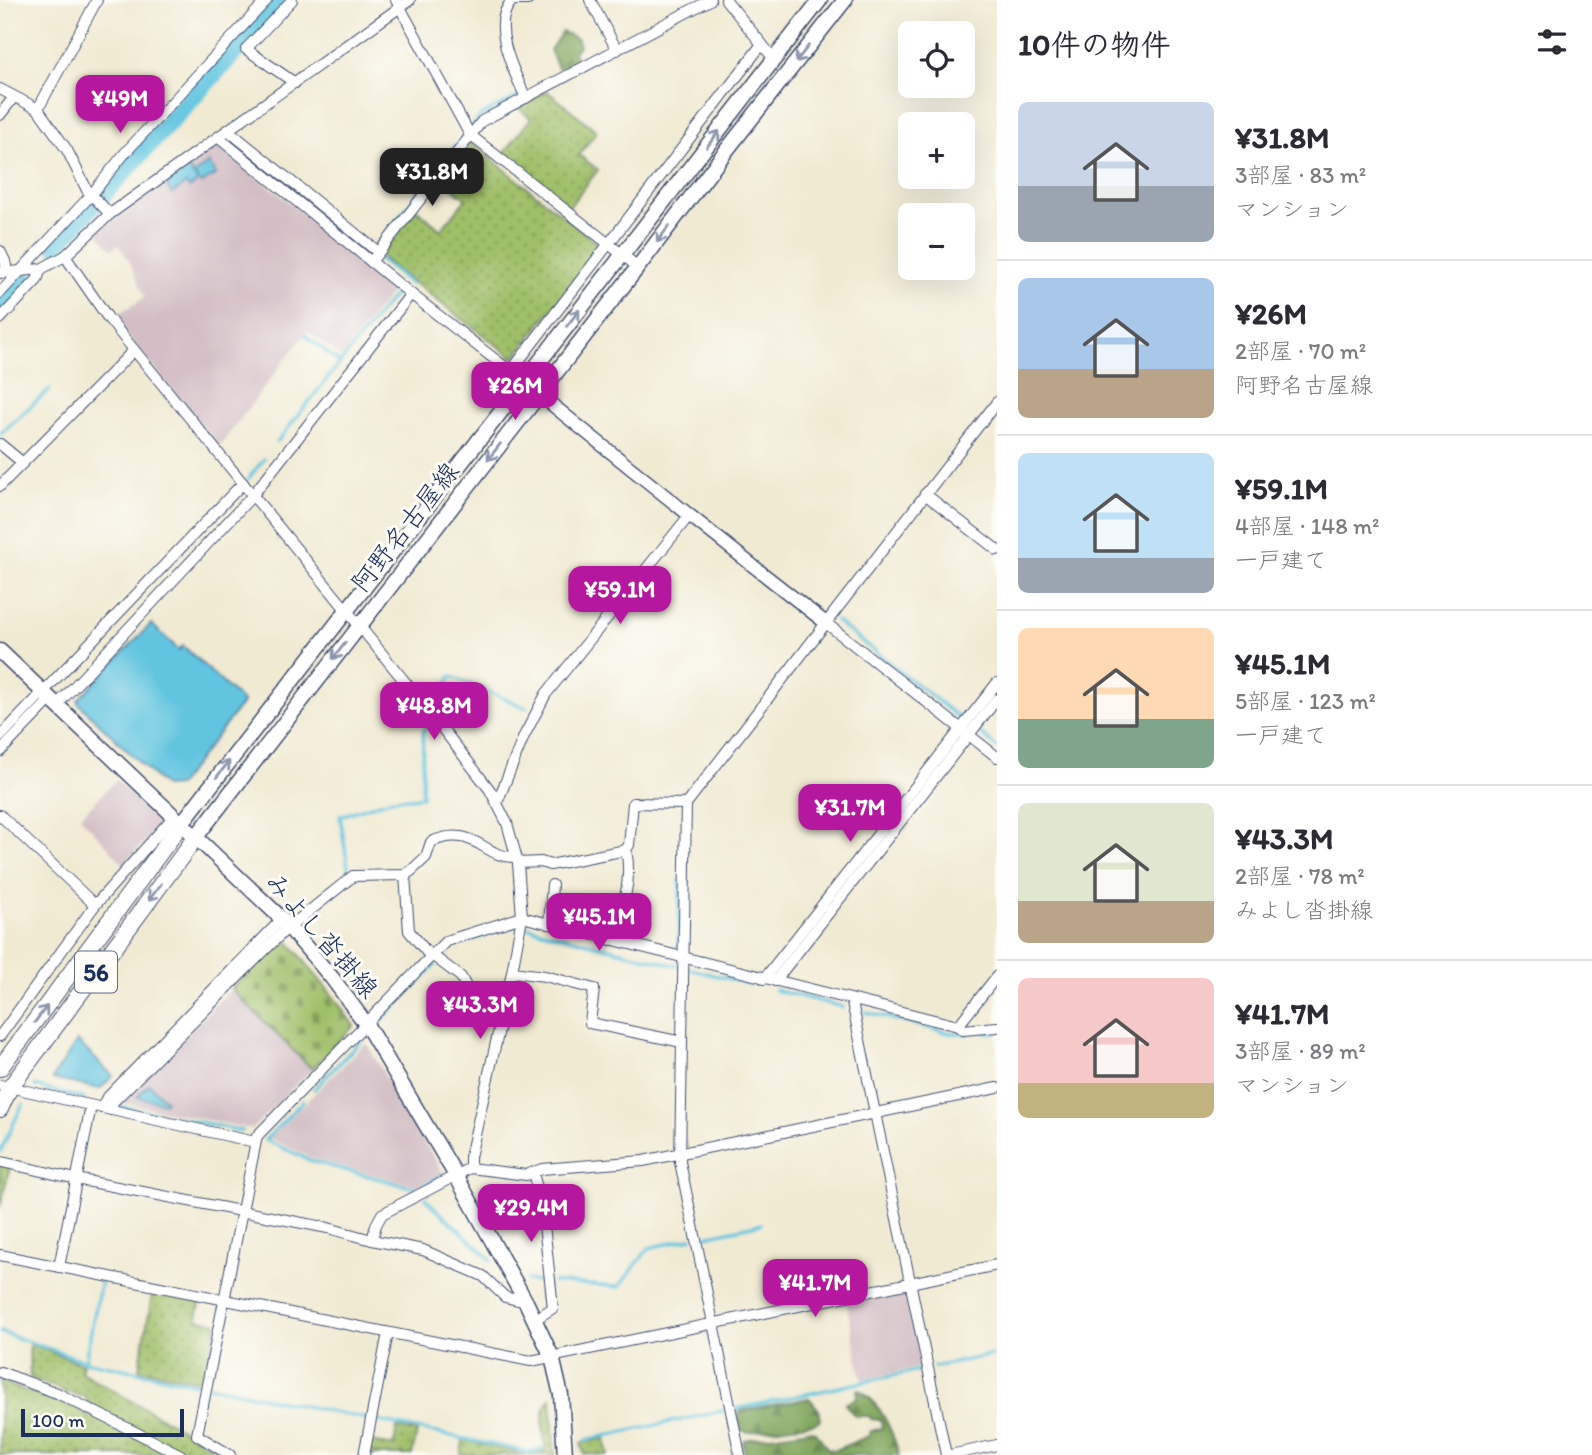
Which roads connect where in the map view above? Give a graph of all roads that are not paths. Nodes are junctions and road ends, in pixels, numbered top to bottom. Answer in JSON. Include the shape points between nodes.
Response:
{"nodes":[{"id":1,"x":97,"y":0,"type":"edge"},
{"id":2,"x":267,"y":0,"type":"edge"},
{"id":3,"x":292,"y":0,"type":"edge"},
{"id":4,"x":410,"y":0,"type":"edge"},
{"id":5,"x":528,"y":0,"type":"edge"},
{"id":6,"x":590,"y":0,"type":"edge"},
{"id":7,"x":710,"y":0,"type":"edge"},
{"id":8,"x":726,"y":0,"type":"edge"},
{"id":9,"x":820,"y":0,"type":"edge"},
{"id":10,"x":845,"y":0,"type":"edge"},
{"id":11,"x":512,"y":1,"type":"edge"},
{"id":12,"x":398,"y":4,"type":"edge"},
{"id":13,"x":762,"y":44,"type":"junction"},
{"id":14,"x":617,"y":50,"type":"junction"},
{"id":15,"x":774,"y":59,"type":"junction"},
{"id":16,"x":295,"y":83,"type":"junction"},
{"id":17,"x":0,"y":89,"type":"edge"},
{"id":18,"x":14,"y":97,"type":"junction"},
{"id":19,"x":526,"y":98,"type":"junction"},
{"id":20,"x":38,"y":109,"type":"junction"},
{"id":21,"x":0,"y":115,"type":"edge"},
{"id":22,"x":229,"y":131,"type":"junction"},
{"id":23,"x":470,"y":135,"type":"junction"},
{"id":24,"x":219,"y":138,"type":"junction"},
{"id":25,"x":100,"y":203,"type":"junction"},
{"id":26,"x":610,"y":244,"type":"junction"},
{"id":27,"x":0,"y":251,"type":"edge"},
{"id":28,"x":378,"y":252,"type":"junction"},
{"id":29,"x":623,"y":254,"type":"junction"},
{"id":30,"x":65,"y":256,"type":"junction"},
{"id":31,"x":371,"y":261,"type":"junction"},
{"id":32,"x":638,"y":267,"type":"junction"},
{"id":33,"x":41,"y":269,"type":"junction"},
{"id":34,"x":19,"y":271,"type":"junction"},
{"id":35,"x":3,"y":273,"type":"edge"},
{"id":36,"x":0,"y":293,"type":"edge"},
{"id":37,"x":411,"y":294,"type":"junction"},
{"id":38,"x":0,"y":319,"type":"edge"},
{"id":39,"x":134,"y":350,"type":"junction"},
{"id":40,"x":511,"y":371,"type":"junction"},
{"id":41,"x":524,"y":382,"type":"junction"},
{"id":42,"x":540,"y":394,"type":"junction"},
{"id":43,"x":997,"y":402,"type":"edge"},
{"id":44,"x":0,"y":444,"type":"edge"},
{"id":45,"x":23,"y":463,"type":"junction"},
{"id":46,"x":243,"y":483,"type":"junction"},
{"id":47,"x":0,"y":486,"type":"edge"},
{"id":48,"x":925,"y":494,"type":"junction"},
{"id":49,"x":252,"y":496,"type":"junction"},
{"id":50,"x":688,"y":517,"type":"junction"},
{"id":51,"x":997,"y":550,"type":"edge"},
{"id":52,"x":345,"y":610,"type":"junction"},
{"id":53,"x":826,"y":623,"type":"junction"},
{"id":54,"x":359,"y":626,"type":"junction"},
{"id":55,"x":0,"y":650,"type":"edge"},
{"id":56,"x":997,"y":683,"type":"edge"},
{"id":57,"x":50,"y":698,"type":"junction"},
{"id":58,"x":997,"y":699,"type":"edge"},
{"id":59,"x":965,"y":732,"type":"junction"},
{"id":60,"x":0,"y":737,"type":"edge"},
{"id":61,"x":0,"y":752,"type":"edge"},
{"id":62,"x":997,"y":757,"type":"edge"},
{"id":63,"x":497,"y":803,"type":"junction"},
{"id":64,"x":686,"y":804,"type":"junction"},
{"id":65,"x":0,"y":816,"type":"edge"},
{"id":66,"x":178,"y":820,"type":"junction"},
{"id":67,"x":196,"y":837,"type":"junction"},
{"id":68,"x":626,"y":850,"type":"junction"},
{"id":69,"x":517,"y":860,"type":"junction"},
{"id":70,"x":405,"y":875,"type":"junction"},
{"id":71,"x":552,"y":885,"type":"dead end"},
{"id":72,"x":94,"y":905,"type":"junction"},
{"id":73,"x":522,"y":917,"type":"junction"},
{"id":74,"x":286,"y":923,"type":"junction"},
{"id":75,"x":549,"y":924,"type":"junction"},
{"id":76,"x":611,"y":940,"type":"junction"},
{"id":77,"x":432,"y":956,"type":"junction"},
{"id":78,"x":684,"y":959,"type":"junction"},
{"id":79,"x":512,"y":972,"type":"junction"},
{"id":80,"x":997,"y":976,"type":"edge"},
{"id":81,"x":770,"y":980,"type":"junction"},
{"id":82,"x":852,"y":1002,"type":"junction"},
{"id":83,"x":501,"y":1016,"type":"junction"},
{"id":84,"x":366,"y":1024,"type":"junction"},
{"id":85,"x":957,"y":1027,"type":"junction"},
{"id":86,"x":997,"y":1027,"type":"edge"},
{"id":87,"x":0,"y":1037,"type":"edge"},
{"id":88,"x":682,"y":1042,"type":"junction"},
{"id":89,"x":0,"y":1068,"type":"edge"},
{"id":90,"x":5,"y":1087,"type":"edge"},
{"id":91,"x":997,"y":1087,"type":"edge"},
{"id":92,"x":101,"y":1108,"type":"junction"},
{"id":93,"x":0,"y":1109,"type":"edge"},
{"id":94,"x":875,"y":1111,"type":"junction"},
{"id":95,"x":255,"y":1142,"type":"junction"},
{"id":96,"x":680,"y":1152,"type":"junction"},
{"id":97,"x":2,"y":1162,"type":"dead end"},
{"id":98,"x":470,"y":1168,"type":"junction"},
{"id":99,"x":533,"y":1173,"type":"junction"},
{"id":100,"x":455,"y":1174,"type":"junction"},
{"id":101,"x":76,"y":1179,"type":"junction"},
{"id":102,"x":242,"y":1212,"type":"junction"},
{"id":103,"x":372,"y":1240,"type":"junction"},
{"id":104,"x":0,"y":1255,"type":"edge"},
{"id":105,"x":997,"y":1265,"type":"edge"},
{"id":106,"x":59,"y":1267,"type":"junction"},
{"id":107,"x":911,"y":1284,"type":"junction"},
{"id":108,"x":223,"y":1301,"type":"junction"},
{"id":109,"x":526,"y":1301,"type":"junction"},
{"id":110,"x":534,"y":1320,"type":"junction"},
{"id":111,"x":713,"y":1325,"type":"junction"},
{"id":112,"x":388,"y":1333,"type":"junction"},
{"id":113,"x":552,"y":1356,"type":"junction"},
{"id":114,"x":0,"y":1372,"type":"edge"},
{"id":115,"x":997,"y":1445,"type":"edge"},
{"id":116,"x":566,"y":1454,"type":"edge"},
{"id":117,"x":181,"y":1455,"type":"edge"},
{"id":118,"x":230,"y":1455,"type":"edge"},
{"id":119,"x":364,"y":1455,"type":"edge"},
{"id":120,"x":740,"y":1455,"type":"edge"},
{"id":121,"x":948,"y":1455,"type":"edge"}],
"edges":[{"from":1,"to":20,"type":"street"},
{"from":2,"to":25,"type":"street","via":[[125,153]]},
{"from":3,"to":16,"type":"street","via":[[246,49]]},
{"from":4,"to":12,"type":"street"},
{"from":5,"to":11,"type":"street"},
{"from":6,"to":14,"type":"street"},
{"from":7,"to":14,"type":"street"},
{"from":8,"to":13,"type":"street"},
{"from":9,"to":15,"type":"main road","name":"阿野名古屋線"},
{"from":10,"to":32,"type":"main road","name":"阿野名古屋線","one_way":true},
{"from":11,"to":19,"type":"street","via":[[505,13],[504,41]]},
{"from":12,"to":16,"type":"street"},
{"from":12,"to":23,"type":"street"},
{"from":13,"to":15,"type":"street"},
{"from":13,"to":26,"type":"street"},
{"from":14,"to":19,"type":"street"},
{"from":29,"to":15,"type":"main road","name":"阿野名古屋線","one_way":true},
{"from":16,"to":22,"type":"street"},
{"from":17,"to":18,"type":"street"},
{"from":18,"to":20,"type":"street"},
{"from":18,"to":21,"type":"street"},
{"from":19,"to":23,"type":"street","via":[[482,121]]},
{"from":20,"to":25,"type":"street"},
{"from":22,"to":24,"type":"street"},
{"from":22,"to":28,"type":"street"},
{"from":23,"to":26,"type":"street"},
{"from":23,"to":28,"type":"street"},
{"from":24,"to":25,"type":"street"},
{"from":24,"to":31,"type":"street"},
{"from":25,"to":30,"type":"street"},
{"from":25,"to":34,"type":"street"},
{"from":26,"to":29,"type":"street"},
{"from":26,"to":40,"type":"street"},
{"from":27,"to":35,"type":"street","via":[[5,261]]},
{"from":28,"to":31,"type":"street"},
{"from":29,"to":32,"type":"street"},
{"from":41,"to":29,"type":"main road","name":"阿野名古屋線","one_way":true},
{"from":30,"to":33,"type":"street"},
{"from":30,"to":39,"type":"street"},
{"from":31,"to":37,"type":"street"},
{"from":32,"to":42,"type":"main road","name":"阿野名古屋線"},
{"from":33,"to":34,"type":"street"},
{"from":33,"to":38,"type":"street","via":[[37,280]]},
{"from":34,"to":35,"type":"street"},
{"from":34,"to":36,"type":"street"},
{"from":37,"to":40,"type":"street"},
{"from":37,"to":49,"type":"street"},
{"from":39,"to":45,"type":"street"},
{"from":39,"to":46,"type":"street"},
{"from":40,"to":41,"type":"street"},
{"from":41,"to":42,"type":"street"},
{"from":41,"to":52,"type":"main road","name":"阿野名古屋線"},
{"from":42,"to":50,"type":"street"},
{"from":42,"to":54,"type":"main road","name":"阿野名古屋線","one_way":true},
{"from":43,"to":48,"type":"street"},
{"from":44,"to":45,"type":"street"},
{"from":45,"to":47,"type":"street"},
{"from":46,"to":49,"type":"street"},
{"from":46,"to":57,"type":"street"},
{"from":48,"to":51,"type":"street"},
{"from":48,"to":53,"type":"street"},
{"from":49,"to":52,"type":"street"},
{"from":49,"to":57,"type":"street"},
{"from":50,"to":53,"type":"street"},
{"from":50,"to":63,"type":"street","via":[[546,694]]},
{"from":52,"to":54,"type":"street"},
{"from":66,"to":52,"type":"main road","name":"阿野名古屋線","one_way":true},
{"from":53,"to":59,"type":"street"},
{"from":53,"to":64,"type":"street"},
{"from":54,"to":63,"type":"street"},
{"from":54,"to":67,"type":"main road","name":"阿野名古屋線","one_way":true},
{"from":55,"to":57,"type":"main road"},
{"from":56,"to":59,"type":"street"},
{"from":57,"to":60,"type":"street"},
{"from":57,"to":61,"type":"street"},
{"from":57,"to":66,"type":"main road"},
{"from":58,"to":59,"type":"street"},
{"from":59,"to":62,"type":"street"},
{"from":59,"to":81,"type":"street"},
{"from":63,"to":69,"type":"street"},
{"from":64,"to":68,"type":"street","via":[[634,803]]},
{"from":64,"to":78,"type":"street"},
{"from":65,"to":72,"type":"street"},
{"from":66,"to":67,"type":"main road"},
{"from":66,"to":72,"type":"street"},
{"from":89,"to":66,"type":"main road","number":"56","one_way":true},
{"from":67,"to":74,"type":"main road","name":"みよし沓掛線"},
{"from":67,"to":90,"type":"main road","number":"56","one_way":true},
{"from":68,"to":69,"type":"street","via":[[550,866]]},
{"from":68,"to":76,"type":"street","via":[[629,877]]},
{"from":69,"to":70,"type":"street","via":[[467,838],[442,837],[431,842],[426,857]]},
{"from":69,"to":73,"type":"street"},
{"from":70,"to":74,"type":"street","via":[[354,876]]},
{"from":70,"to":77,"type":"street","via":[[409,931]]},
{"from":71,"to":75,"type":"street"},
{"from":72,"to":87,"type":"street"},
{"from":73,"to":75,"type":"street"},
{"from":73,"to":77,"type":"street","via":[[446,941]]},
{"from":73,"to":79,"type":"street"},
{"from":74,"to":84,"type":"main road","name":"みよし沓掛線"},
{"from":74,"to":92,"type":"street"},
{"from":75,"to":76,"type":"street"},
{"from":76,"to":78,"type":"street"},
{"from":77,"to":83,"type":"street","via":[[461,977],[484,1021]]},
{"from":77,"to":84,"type":"street"},
{"from":78,"to":81,"type":"street"},
{"from":78,"to":88,"type":"street"},
{"from":79,"to":83,"type":"street"},
{"from":79,"to":88,"type":"street","via":[[594,989],[590,1023]]},
{"from":80,"to":85,"type":"street"},
{"from":81,"to":82,"type":"street"},
{"from":82,"to":85,"type":"street"},
{"from":82,"to":94,"type":"street"},
{"from":83,"to":98,"type":"street"},
{"from":84,"to":95,"type":"street"},
{"from":84,"to":100,"type":"main road","name":"みよし沓掛線"},
{"from":85,"to":86,"type":"street"},
{"from":88,"to":96,"type":"street"},
{"from":90,"to":92,"type":"street"},
{"from":90,"to":93,"type":"main road","number":"56"},
{"from":91,"to":94,"type":"street"},
{"from":92,"to":95,"type":"street"},
{"from":92,"to":101,"type":"street"},
{"from":94,"to":96,"type":"street"},
{"from":94,"to":107,"type":"street"},
{"from":95,"to":102,"type":"street"},
{"from":96,"to":99,"type":"street","via":[[643,1161]]},
{"from":96,"to":111,"type":"street"},
{"from":97,"to":101,"type":"street"},
{"from":98,"to":99,"type":"street"},
{"from":98,"to":100,"type":"street"},
{"from":99,"to":110,"type":"street","via":[[542,1206],[553,1308]]},
{"from":100,"to":103,"type":"street","via":[[382,1214]]},
{"from":100,"to":109,"type":"main road","name":"みよし沓掛線"},
{"from":101,"to":102,"type":"street"},
{"from":101,"to":106,"type":"street"},
{"from":102,"to":103,"type":"street"},
{"from":102,"to":108,"type":"street"},
{"from":103,"to":109,"type":"street","via":[[423,1250],[483,1276],[505,1297]]},
{"from":104,"to":106,"type":"street"},
{"from":105,"to":107,"type":"street"},
{"from":106,"to":108,"type":"street"},
{"from":107,"to":111,"type":"street"},
{"from":107,"to":121,"type":"street"},
{"from":108,"to":112,"type":"street"},
{"from":108,"to":118,"type":"street","via":[[197,1435]]},
{"from":109,"to":110,"type":"main road","name":"みよし沓掛線"},
{"from":110,"to":113,"type":"main road","name":"みよし沓掛線"},
{"from":111,"to":113,"type":"street"},
{"from":111,"to":120,"type":"street"},
{"from":112,"to":113,"type":"street","via":[[531,1361]]},
{"from":112,"to":119,"type":"street"},
{"from":113,"to":116,"type":"main road","name":"みよし沓掛線"},
{"from":114,"to":117,"type":"street","via":[[57,1393]]},
{"from":115,"to":121,"type":"street"}]}
